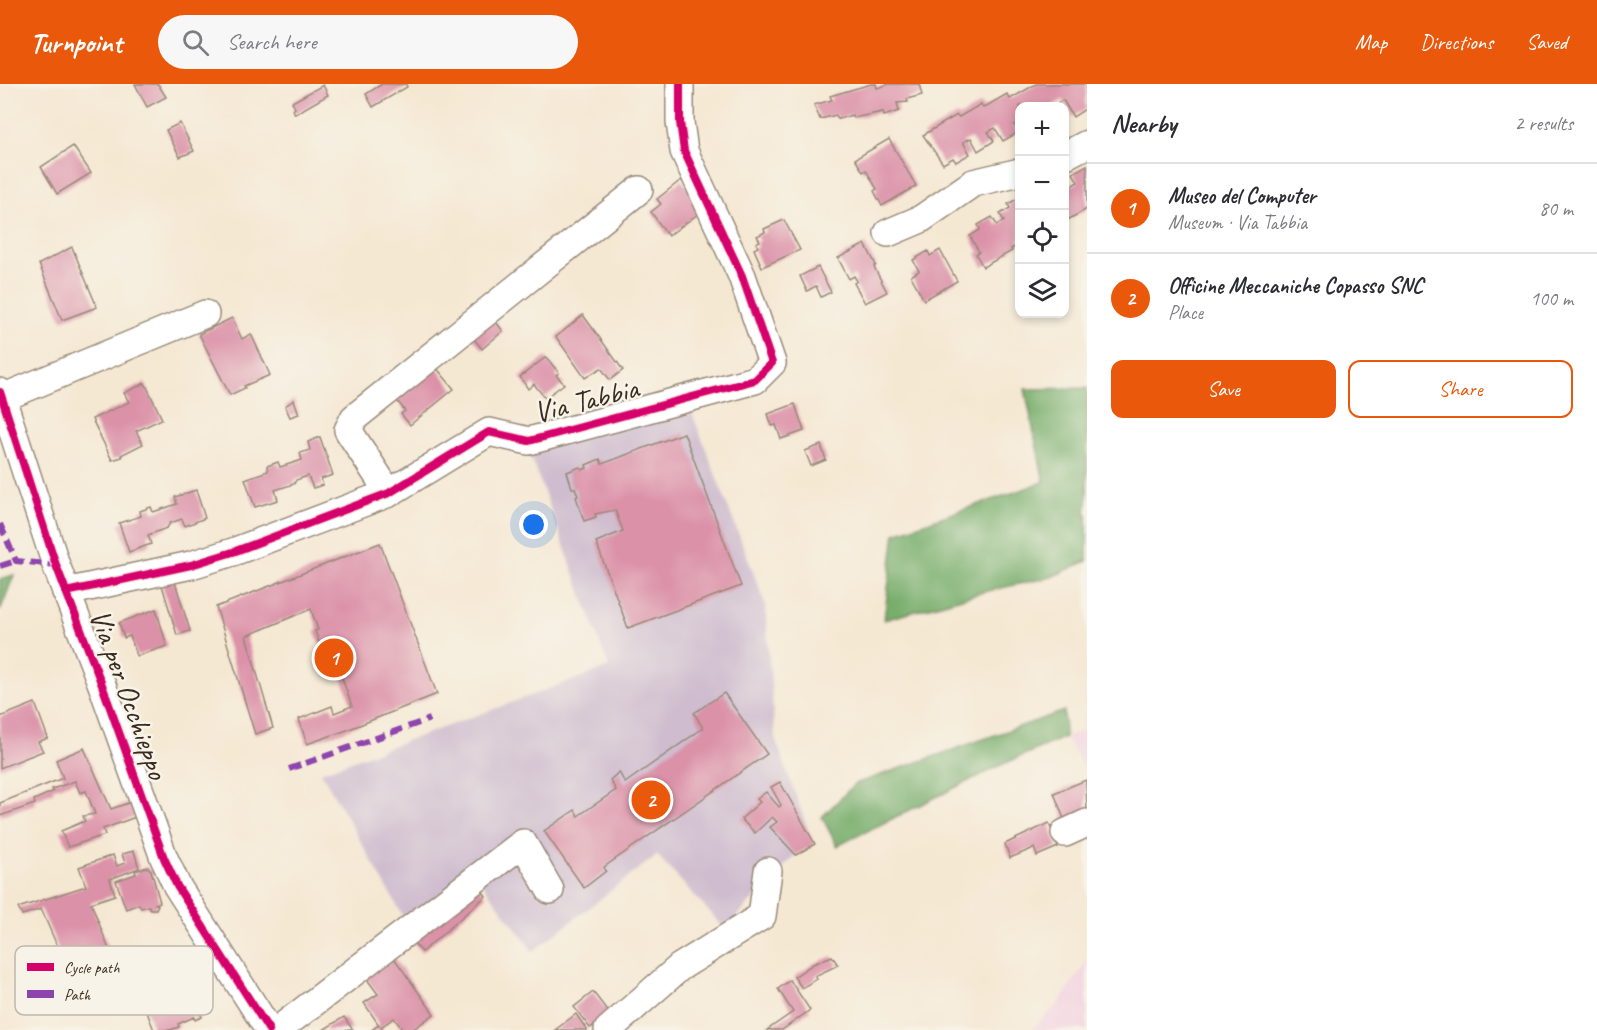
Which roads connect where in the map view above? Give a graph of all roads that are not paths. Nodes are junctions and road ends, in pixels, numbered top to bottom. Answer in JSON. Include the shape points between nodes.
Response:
{"nodes":[{"id":1,"x":680,"y":84,"type":"edge"},
{"id":2,"x":1087,"y":144,"type":"edge"},
{"id":3,"x":1069,"y":154,"type":"edge"},
{"id":4,"x":1015,"y":173,"type":"edge"},
{"id":5,"x":639,"y":190,"type":"dead end"},
{"id":6,"x":888,"y":233,"type":"dead end"},
{"id":7,"x":205,"y":314,"type":"dead end"},
{"id":8,"x":1,"y":395,"type":"edge"},
{"id":9,"x":389,"y":493,"type":"junction"},
{"id":10,"x":66,"y":592,"type":"junction"},
{"id":11,"x":768,"y":871,"type":"dead end"},
{"id":12,"x":550,"y":890,"type":"dead end"},
{"id":13,"x":269,"y":1030,"type":"edge"},
{"id":14,"x":278,"y":1030,"type":"edge"},
{"id":15,"x":608,"y":1030,"type":"edge"}],
"edges":[{"from":1,"to":9,"type":"street","name":"Via Tabbia","via":[[684,151],[742,276],[772,363],[755,380],[529,441],[489,432]]},
{"from":2,"to":3,"type":"street"},
{"from":4,"to":6,"type":"street","via":[[974,183],[921,219]]},
{"from":5,"to":9,"type":"street","via":[[354,418],[348,430]]},
{"from":7,"to":8,"type":"street"},
{"from":8,"to":10,"type":"street","name":"Via per Occhieppo"},
{"from":9,"to":10,"type":"street","name":"Via Tabbia","via":[[191,565]]},
{"from":10,"to":13,"type":"street","name":"Via per Occhieppo","via":[[177,886]]},
{"from":11,"to":15,"type":"street","via":[[762,916],[680,967]]},
{"from":12,"to":14,"type":"street","via":[[523,843]]}]}
